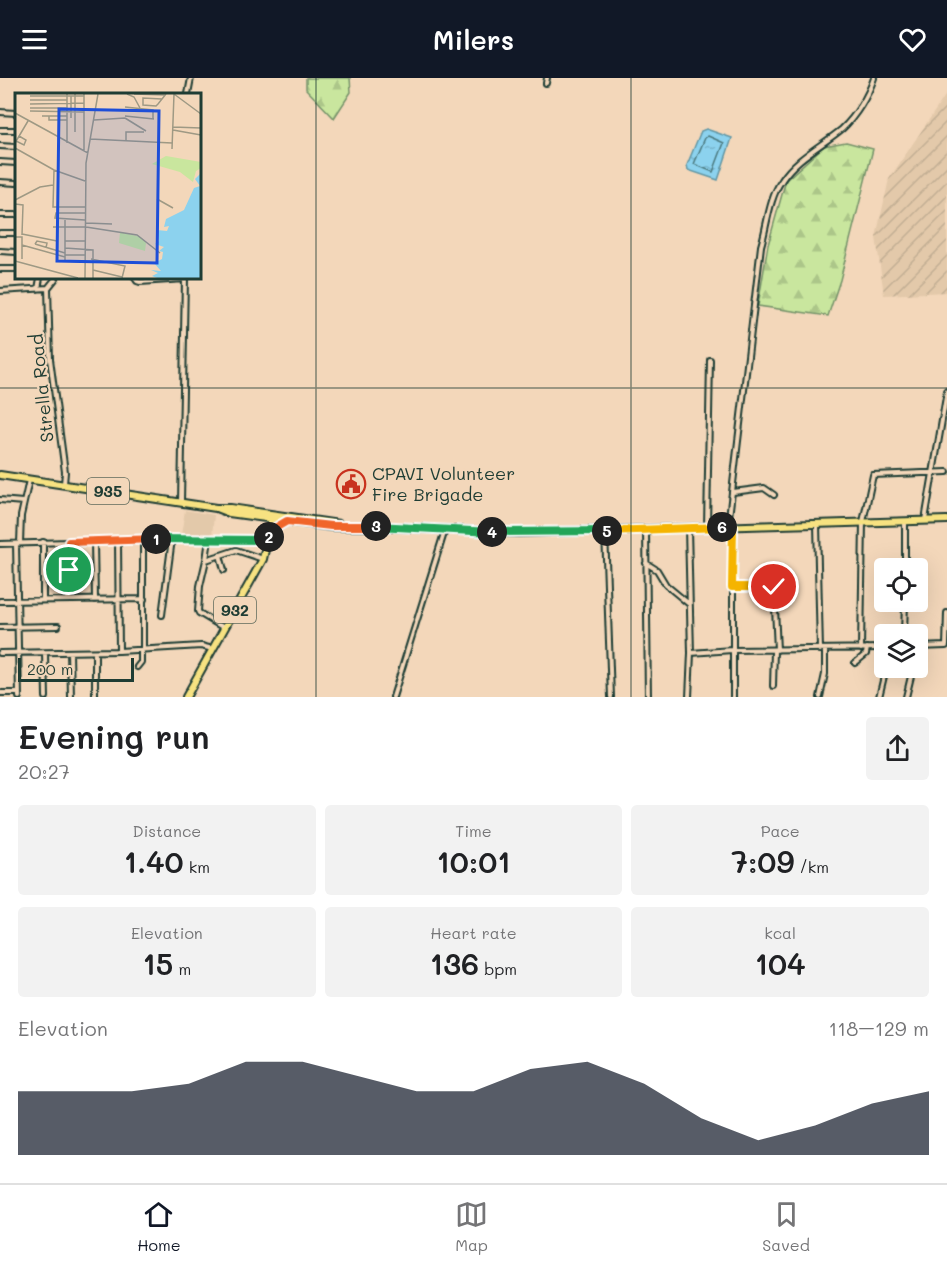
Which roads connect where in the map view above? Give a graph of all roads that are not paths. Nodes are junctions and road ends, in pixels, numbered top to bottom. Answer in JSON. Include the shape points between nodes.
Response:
{"nodes":[{"id":1,"x":191,"y":78,"type":"edge"},
{"id":2,"x":874,"y":78,"type":"edge"},
{"id":3,"x":188,"y":93,"type":"edge"},
{"id":4,"x":0,"y":112,"type":"edge"},
{"id":5,"x":15,"y":113,"type":"edge"},
{"id":6,"x":0,"y":146,"type":"edge"},
{"id":7,"x":15,"y":147,"type":"edge"},
{"id":8,"x":0,"y":162,"type":"edge"},
{"id":9,"x":15,"y":163,"type":"edge"},
{"id":10,"x":0,"y":182,"type":"edge"},
{"id":11,"x":15,"y":183,"type":"edge"},
{"id":12,"x":0,"y":251,"type":"edge"},
{"id":13,"x":15,"y":252,"type":"edge"},
{"id":14,"x":0,"y":269,"type":"edge"},
{"id":15,"x":15,"y":270,"type":"edge"},
{"id":16,"x":39,"y":279,"type":"edge"},
{"id":17,"x":55,"y":279,"type":"edge"},
{"id":18,"x":136,"y":279,"type":"edge"},
{"id":19,"x":163,"y":279,"type":"edge"},
{"id":20,"x":185,"y":279,"type":"edge"},
{"id":21,"x":38,"y":288,"type":"junction"},
{"id":22,"x":48,"y":288,"type":"junction"},
{"id":23,"x":0,"y":291,"type":"edge"},
{"id":24,"x":710,"y":360,"type":"dead end"},
{"id":25,"x":947,"y":391,"type":"edge"},
{"id":26,"x":932,"y":472,"type":"junction"},
{"id":27,"x":947,"y":472,"type":"edge"},
{"id":28,"x":0,"y":475,"type":"edge"},
{"id":29,"x":29,"y":479,"type":"junction"},
{"id":30,"x":64,"y":484,"type":"junction"},
{"id":31,"x":733,"y":492,"type":"junction"},
{"id":32,"x":774,"y":495,"type":"dead end"},
{"id":33,"x":0,"y":500,"type":"edge"},
{"id":34,"x":23,"y":502,"type":"junction"},
{"id":35,"x":181,"y":503,"type":"junction"},
{"id":36,"x":216,"y":508,"type":"junction"},
{"id":37,"x":257,"y":517,"type":"junction"},
{"id":38,"x":272,"y":517,"type":"junction"},
{"id":39,"x":905,"y":520,"type":"junction"},
{"id":40,"x":925,"y":520,"type":"junction"},
{"id":41,"x":947,"y":520,"type":"edge"},
{"id":42,"x":287,"y":521,"type":"junction"},
{"id":43,"x":863,"y":522,"type":"junction"},
{"id":44,"x":818,"y":524,"type":"junction"},
{"id":45,"x":346,"y":525,"type":"junction"},
{"id":46,"x":707,"y":527,"type":"junction"},
{"id":47,"x":730,"y":527,"type":"junction"},
{"id":48,"x":688,"y":528,"type":"junction"},
{"id":49,"x":646,"y":529,"type":"junction"},
{"id":50,"x":445,"y":530,"type":"junction"},
{"id":51,"x":605,"y":531,"type":"junction"},
{"id":52,"x":270,"y":535,"type":"junction"},
{"id":53,"x":172,"y":539,"type":"junction"},
{"id":54,"x":209,"y":539,"type":"junction"},
{"id":55,"x":143,"y":540,"type":"junction"},
{"id":56,"x":94,"y":541,"type":"junction"},
{"id":57,"x":118,"y":541,"type":"junction"},
{"id":58,"x":69,"y":542,"type":"junction"},
{"id":59,"x":43,"y":543,"type":"junction"},
{"id":60,"x":0,"y":544,"type":"edge"},
{"id":61,"x":18,"y":544,"type":"junction"},
{"id":62,"x":220,"y":555,"type":"junction"},
{"id":63,"x":905,"y":558,"type":"edge"},
{"id":64,"x":263,"y":559,"type":"junction"},
{"id":65,"x":206,"y":560,"type":"junction"},
{"id":66,"x":646,"y":563,"type":"junction"},
{"id":67,"x":224,"y":570,"type":"dead end"},
{"id":68,"x":791,"y":586,"type":"dead end"},
{"id":69,"x":732,"y":587,"type":"junction"},
{"id":70,"x":774,"y":587,"type":"junction"},
{"id":71,"x":120,"y":599,"type":"junction"},
{"id":72,"x":144,"y":599,"type":"junction"},
{"id":73,"x":43,"y":600,"type":"junction"},
{"id":74,"x":69,"y":600,"type":"junction"},
{"id":75,"x":95,"y":600,"type":"junction"},
{"id":76,"x":0,"y":601,"type":"edge"},
{"id":77,"x":18,"y":601,"type":"junction"},
{"id":78,"x":689,"y":604,"type":"junction"},
{"id":79,"x":947,"y":613,"type":"edge"},
{"id":80,"x":162,"y":615,"type":"dead end"},
{"id":81,"x":58,"y":626,"type":"dead end"},
{"id":82,"x":0,"y":627,"type":"edge"},
{"id":83,"x":17,"y":627,"type":"junction"},
{"id":84,"x":225,"y":628,"type":"junction"},
{"id":85,"x":928,"y":647,"type":"edge"},
{"id":86,"x":867,"y":648,"type":"junction"},
{"id":87,"x":874,"y":648,"type":"edge"},
{"id":88,"x":213,"y":649,"type":"junction"},
{"id":89,"x":861,"y":649,"type":"junction"},
{"id":90,"x":142,"y":650,"type":"junction"},
{"id":91,"x":732,"y":650,"type":"junction"},
{"id":92,"x":776,"y":650,"type":"junction"},
{"id":93,"x":822,"y":650,"type":"junction"},
{"id":94,"x":119,"y":651,"type":"junction"},
{"id":95,"x":18,"y":652,"type":"junction"},
{"id":96,"x":45,"y":652,"type":"junction"},
{"id":97,"x":70,"y":652,"type":"junction"},
{"id":98,"x":94,"y":652,"type":"junction"},
{"id":99,"x":0,"y":653,"type":"edge"},
{"id":100,"x":691,"y":653,"type":"junction"},
{"id":101,"x":855,"y":663,"type":"dead end"},
{"id":102,"x":137,"y":667,"type":"dead end"},
{"id":103,"x":884,"y":678,"type":"edge"},
{"id":104,"x":911,"y":678,"type":"edge"},
{"id":105,"x":773,"y":686,"type":"dead end"},
{"id":106,"x":0,"y":693,"type":"edge"},
{"id":107,"x":19,"y":695,"type":"edge"},
{"id":108,"x":46,"y":697,"type":"edge"},
{"id":109,"x":71,"y":697,"type":"edge"},
{"id":110,"x":95,"y":697,"type":"edge"},
{"id":111,"x":186,"y":697,"type":"edge"},
{"id":112,"x":393,"y":697,"type":"edge"},
{"id":113,"x":610,"y":697,"type":"edge"},
{"id":114,"x":648,"y":697,"type":"edge"},
{"id":115,"x":690,"y":697,"type":"edge"},
{"id":116,"x":733,"y":697,"type":"edge"},
{"id":117,"x":820,"y":697,"type":"edge"},
{"id":118,"x":879,"y":697,"type":"edge"},
{"id":119,"x":906,"y":697,"type":"edge"}],
"edges":[{"from":1,"to":3,"type":"street"},
{"from":2,"to":31,"type":"street","via":[[852,118],[788,172],[778,186],[761,246]]},
{"from":4,"to":5,"type":"street"},
{"from":6,"to":7,"type":"street"},
{"from":8,"to":9,"type":"street"},
{"from":10,"to":11,"type":"street"},
{"from":12,"to":13,"type":"street"},
{"from":14,"to":15,"type":"street"},
{"from":16,"to":21,"type":"street"},
{"from":17,"to":22,"type":"street"},
{"from":18,"to":19,"type":"street"},
{"from":20,"to":35,"type":"street"},
{"from":21,"to":22,"type":"street"},
{"from":21,"to":23,"type":"street"},
{"from":22,"to":30,"type":"street","name":"Strella Road","via":[[50,359]]},
{"from":24,"to":46,"type":"street"},
{"from":25,"to":26,"type":"street"},
{"from":26,"to":27,"type":"street"},
{"from":26,"to":40,"type":"street"},
{"from":26,"to":43,"type":"street","via":[[873,475]]},
{"from":28,"to":29,"type":"main road","number":"935"},
{"from":29,"to":30,"type":"main road","number":"935"},
{"from":29,"to":34,"type":"street"},
{"from":30,"to":35,"type":"main road","number":"935"},
{"from":31,"to":32,"type":"street","via":[[764,488]]},
{"from":31,"to":47,"type":"street"},
{"from":33,"to":34,"type":"street"},
{"from":34,"to":61,"type":"street"},
{"from":35,"to":36,"type":"main road","number":"935"},
{"from":36,"to":37,"type":"main road","number":"935"},
{"from":36,"to":38,"type":"main road","number":"935"},
{"from":37,"to":38,"type":"main road","number":"935"},
{"from":37,"to":52,"type":"main road"},
{"from":38,"to":42,"type":"main road","number":"935"},
{"from":38,"to":45,"type":"main road","number":"935"},
{"from":38,"to":52,"type":"main road","number":"932"},
{"from":39,"to":40,"type":"main road","number":"935"},
{"from":39,"to":43,"type":"main road","number":"935"},
{"from":39,"to":63,"type":"street"},
{"from":40,"to":41,"type":"main road","number":"935"},
{"from":42,"to":45,"type":"main road","number":"935"},
{"from":42,"to":52,"type":"main road"},
{"from":43,"to":44,"type":"main road","number":"935"},
{"from":43,"to":89,"type":"street"},
{"from":44,"to":47,"type":"main road","number":"935"},
{"from":44,"to":93,"type":"street"},
{"from":45,"to":50,"type":"main road","number":"935"},
{"from":46,"to":47,"type":"main road","number":"935"},
{"from":46,"to":48,"type":"main road","number":"935"},
{"from":47,"to":69,"type":"street"},
{"from":48,"to":49,"type":"main road","number":"935"},
{"from":48,"to":78,"type":"street"},
{"from":49,"to":51,"type":"main road","number":"935"},
{"from":49,"to":66,"type":"street"},
{"from":50,"to":51,"type":"main road","number":"935"},
{"from":50,"to":112,"type":"street"},
{"from":51,"to":113,"type":"street"},
{"from":52,"to":54,"type":"street"},
{"from":52,"to":64,"type":"main road","number":"932"},
{"from":53,"to":54,"type":"street"},
{"from":53,"to":55,"type":"street"},
{"from":53,"to":80,"type":"street"},
{"from":54,"to":65,"type":"street"},
{"from":55,"to":57,"type":"street"},
{"from":55,"to":72,"type":"street"},
{"from":56,"to":57,"type":"street"},
{"from":56,"to":58,"type":"street"},
{"from":56,"to":75,"type":"street"},
{"from":57,"to":71,"type":"street"},
{"from":58,"to":59,"type":"street"},
{"from":58,"to":74,"type":"street"},
{"from":59,"to":61,"type":"street"},
{"from":59,"to":73,"type":"street"},
{"from":60,"to":61,"type":"street"},
{"from":61,"to":77,"type":"street"},
{"from":62,"to":64,"type":"street","via":[[241,550]]},
{"from":62,"to":65,"type":"street"},
{"from":62,"to":67,"type":"street"},
{"from":64,"to":84,"type":"main road","number":"932"},
{"from":65,"to":84,"type":"street","via":[[198,611]]},
{"from":66,"to":78,"type":"street"},
{"from":66,"to":114,"type":"street"},
{"from":68,"to":70,"type":"street"},
{"from":69,"to":70,"type":"street"},
{"from":69,"to":91,"type":"street"},
{"from":70,"to":92,"type":"street"},
{"from":71,"to":72,"type":"street"},
{"from":71,"to":75,"type":"street"},
{"from":71,"to":94,"type":"street"},
{"from":72,"to":90,"type":"street"},
{"from":73,"to":74,"type":"street"},
{"from":73,"to":77,"type":"street"},
{"from":74,"to":75,"type":"street"},
{"from":76,"to":77,"type":"street"},
{"from":77,"to":83,"type":"street"},
{"from":78,"to":100,"type":"street"},
{"from":79,"to":85,"type":"street","via":[[946,646]]},
{"from":81,"to":83,"type":"street"},
{"from":82,"to":83,"type":"street"},
{"from":83,"to":95,"type":"street"},
{"from":84,"to":88,"type":"main road","number":"932"},
{"from":86,"to":87,"type":"street"},
{"from":86,"to":89,"type":"street"},
{"from":86,"to":101,"type":"street"},
{"from":88,"to":90,"type":"street","via":[[201,646]]},
{"from":88,"to":111,"type":"main road","number":"932"},
{"from":89,"to":93,"type":"street"},
{"from":90,"to":94,"type":"street"},
{"from":90,"to":102,"type":"street"},
{"from":91,"to":92,"type":"street"},
{"from":91,"to":100,"type":"street"},
{"from":91,"to":116,"type":"street"},
{"from":92,"to":93,"type":"street"},
{"from":92,"to":105,"type":"street"},
{"from":93,"to":117,"type":"street","via":[[825,674]]},
{"from":94,"to":98,"type":"street"},
{"from":95,"to":96,"type":"street"},
{"from":95,"to":99,"type":"street"},
{"from":95,"to":107,"type":"street"},
{"from":96,"to":97,"type":"street"},
{"from":96,"to":108,"type":"street"},
{"from":97,"to":98,"type":"street"},
{"from":97,"to":109,"type":"street"},
{"from":98,"to":110,"type":"street"},
{"from":100,"to":115,"type":"street"},
{"from":103,"to":118,"type":"street"},
{"from":104,"to":119,"type":"street"},
{"from":106,"to":107,"type":"street"}]}
